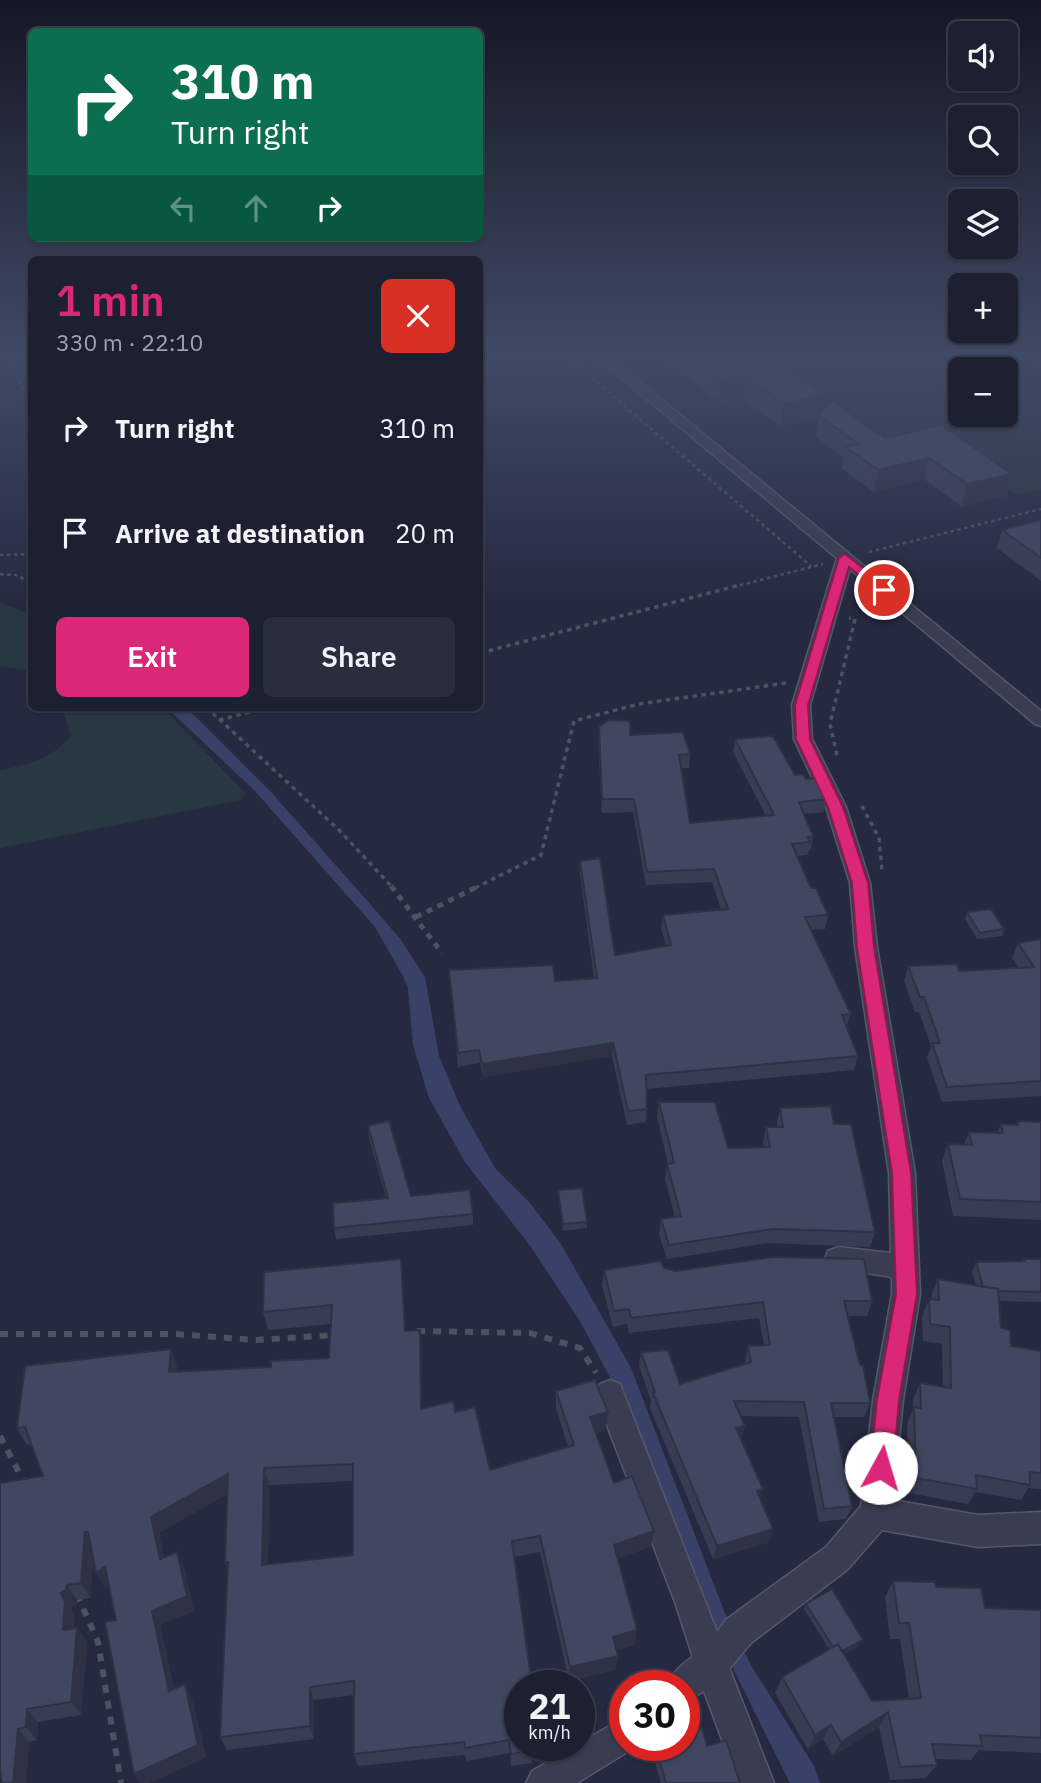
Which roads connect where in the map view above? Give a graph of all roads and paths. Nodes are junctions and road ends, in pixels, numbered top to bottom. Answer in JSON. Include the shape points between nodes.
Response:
{"nodes":[{"id":1,"x":662,"y":438,"type":"edge"},
{"id":2,"x":700,"y":438,"type":"edge"},
{"id":3,"x":1041,"y":509,"type":"edge"},
{"id":4,"x":28,"y":554,"type":"edge"},
{"id":5,"x":0,"y":555,"type":"edge"},
{"id":6,"x":845,"y":558,"type":"junction"},
{"id":7,"x":812,"y":566,"type":"junction"},
{"id":8,"x":0,"y":574,"type":"edge"},
{"id":9,"x":28,"y":581,"type":"edge"},
{"id":10,"x":828,"y":613,"type":"junction"},
{"id":11,"x":483,"y":652,"type":"edge"},
{"id":12,"x":809,"y":680,"type":"junction"},
{"id":13,"x":210,"y":711,"type":"edge"},
{"id":14,"x":248,"y":711,"type":"edge"},
{"id":15,"x":219,"y":720,"type":"junction"},
{"id":16,"x":1041,"y":720,"type":"edge"},
{"id":17,"x":838,"y":759,"type":"dead end"},
{"id":18,"x":861,"y":804,"type":"dead end"},
{"id":19,"x":884,"y":883,"type":"dead end"},
{"id":20,"x":416,"y":917,"type":"junction"},
{"id":21,"x":442,"y":953,"type":"dead end"},
{"id":22,"x":807,"y":1259,"type":"edge"},
{"id":23,"x":905,"y":1266,"type":"junction"},
{"id":24,"x":413,"y":1331,"type":"edge"},
{"id":25,"x":0,"y":1334,"type":"edge"},
{"id":26,"x":347,"y":1335,"type":"edge"},
{"id":27,"x":610,"y":1394,"type":"joint"},
{"id":28,"x":0,"y":1436,"type":"edge"},
{"id":29,"x":28,"y":1490,"type":"edge"},
{"id":30,"x":876,"y":1513,"type":"junction"},
{"id":31,"x":1041,"y":1528,"type":"edge"},
{"id":32,"x":72,"y":1583,"type":"edge"},
{"id":33,"x":711,"y":1664,"type":"junction"},
{"id":34,"x":700,"y":1673,"type":"edge"},
{"id":35,"x":609,"y":1744,"type":"edge"},
{"id":36,"x":121,"y":1783,"type":"edge"},
{"id":37,"x":544,"y":1783,"type":"edge"},
{"id":38,"x":756,"y":1783,"type":"edge"}],
"edges":[{"from":1,"to":7,"type":"path"},
{"from":2,"to":6,"type":"street"},
{"from":3,"to":6,"type":"path"},
{"from":4,"to":5,"type":"path"},
{"from":6,"to":7,"type":"path"},
{"from":6,"to":10,"type":"street"},
{"from":6,"to":16,"type":"street"},
{"from":7,"to":11,"type":"path"},
{"from":8,"to":9,"type":"path"},
{"from":10,"to":12,"type":"street"},
{"from":10,"to":17,"type":"path","via":[[855,619],[830,724]]},
{"from":12,"to":20,"type":"path","via":[[639,704],[574,721],[541,855]]},
{"from":12,"to":23,"type":"street","via":[[802,705],[803,739],[835,807],[860,883],[902,1173]]},
{"from":13,"to":15,"type":"path"},
{"from":14,"to":15,"type":"path"},
{"from":15,"to":20,"type":"path","via":[[339,831]]},
{"from":18,"to":19,"type":"path","via":[[879,838]]},
{"from":20,"to":21,"type":"path"},
{"from":22,"to":23,"type":"street"},
{"from":23,"to":30,"type":"street","via":[[906,1294]]},
{"from":24,"to":27,"type":"path","via":[[530,1333],[579,1348]]},
{"from":25,"to":26,"type":"path","via":[[175,1334],[254,1340]]},
{"from":27,"to":33,"type":"street"},
{"from":28,"to":29,"type":"path"},
{"from":30,"to":31,"type":"street","via":[[978,1531]]},
{"from":30,"to":33,"type":"street","via":[[837,1558],[739,1631]]},
{"from":32,"to":36,"type":"path","via":[[98,1642]]},
{"from":33,"to":34,"type":"street"},
{"from":33,"to":38,"type":"street"},
{"from":35,"to":37,"type":"street"}]}
